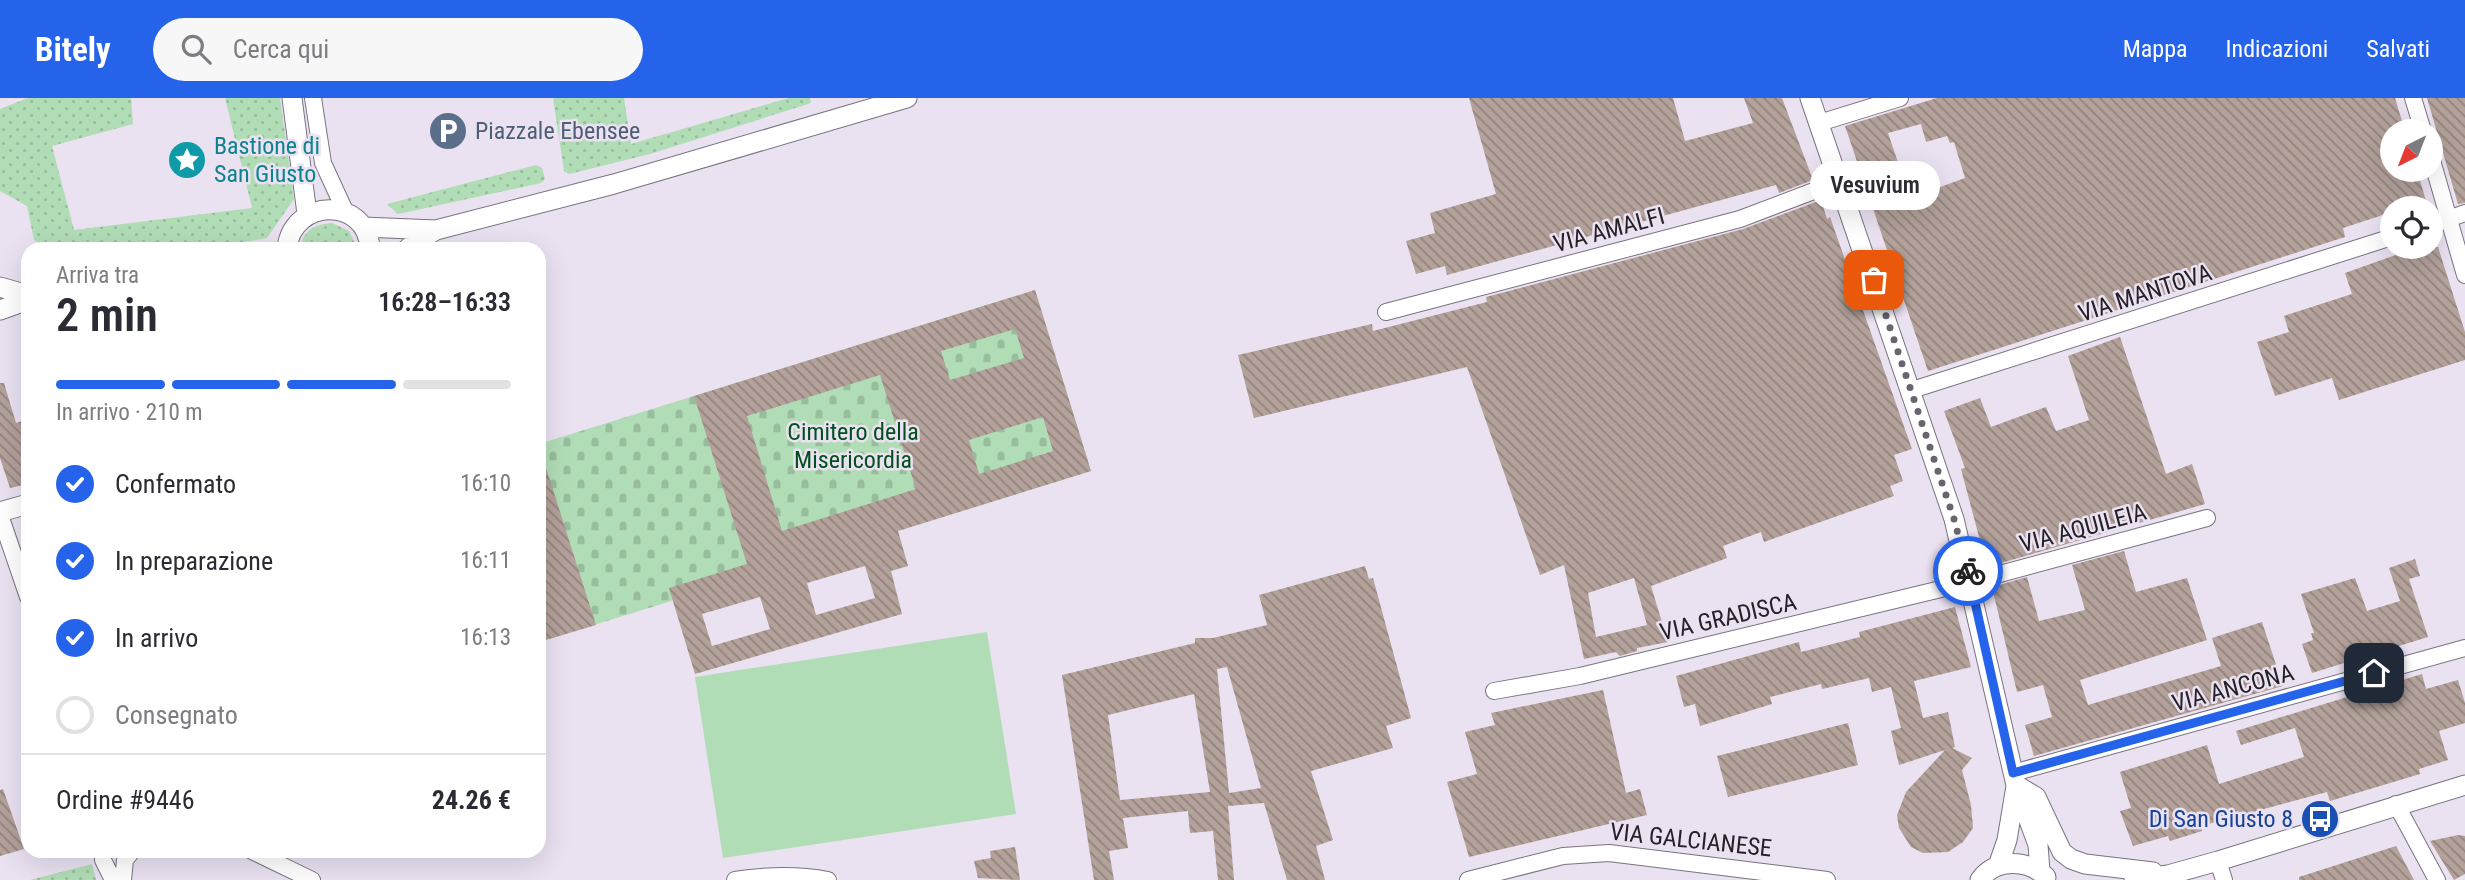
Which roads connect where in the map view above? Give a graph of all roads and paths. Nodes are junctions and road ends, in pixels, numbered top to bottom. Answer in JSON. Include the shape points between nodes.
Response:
{"nodes":[{"id":1,"x":292,"y":98,"type":"edge"},
{"id":2,"x":313,"y":98,"type":"edge"},
{"id":3,"x":907,"y":98,"type":"edge"},
{"id":4,"x":1810,"y":98,"type":"edge"},
{"id":5,"x":1900,"y":98,"type":"edge"},
{"id":6,"x":2413,"y":98,"type":"edge"},
{"id":7,"x":2419,"y":119,"type":"edge"},
{"id":8,"x":1819,"y":123,"type":"junction"},
{"id":9,"x":1840,"y":181,"type":"junction"},
{"id":10,"x":2442,"y":182,"type":"edge"},
{"id":11,"x":345,"y":211,"type":"junction"},
{"id":12,"x":307,"y":214,"type":"junction"},
{"id":13,"x":2457,"y":216,"type":"edge"},
{"id":14,"x":363,"y":227,"type":"junction"},
{"id":15,"x":436,"y":230,"type":"junction"},
{"id":16,"x":2380,"y":241,"type":"edge"},
{"id":17,"x":289,"y":242,"type":"edge"},
{"id":18,"x":368,"y":242,"type":"edge"},
{"id":19,"x":417,"y":242,"type":"edge"},
{"id":20,"x":2465,"y":275,"type":"edge"},
{"id":21,"x":0,"y":287,"type":"edge"},
{"id":22,"x":21,"y":293,"type":"edge"},
{"id":23,"x":21,"y":302,"type":"edge"},
{"id":24,"x":0,"y":310,"type":"edge"},
{"id":25,"x":1386,"y":312,"type":"dead end"},
{"id":26,"x":1912,"y":390,"type":"junction"},
{"id":27,"x":21,"y":506,"type":"edge"},
{"id":28,"x":0,"y":514,"type":"edge"},
{"id":29,"x":2207,"y":518,"type":"dead end"},
{"id":30,"x":21,"y":576,"type":"edge"},
{"id":31,"x":1970,"y":582,"type":"junction"},
{"id":32,"x":2465,"y":648,"type":"edge"},
{"id":33,"x":1494,"y":691,"type":"dead end"},
{"id":34,"x":2015,"y":779,"type":"junction"},
{"id":35,"x":2465,"y":785,"type":"edge"},
{"id":36,"x":2396,"y":804,"type":"junction"},
{"id":37,"x":103,"y":858,"type":"edge"},
{"id":38,"x":127,"y":858,"type":"edge"},
{"id":39,"x":266,"y":858,"type":"edge"},
{"id":40,"x":276,"y":858,"type":"edge"},
{"id":41,"x":2218,"y":861,"type":"junction"},
{"id":42,"x":1998,"y":866,"type":"junction"},
{"id":43,"x":288,"y":869,"type":"junction"},
{"id":44,"x":2045,"y":876,"type":"edge"},
{"id":45,"x":2162,"y":878,"type":"edge"},
{"id":46,"x":113,"y":880,"type":"edge"},
{"id":47,"x":123,"y":880,"type":"edge"},
{"id":48,"x":312,"y":880,"type":"edge"},
{"id":49,"x":735,"y":880,"type":"edge"},
{"id":50,"x":828,"y":880,"type":"edge"},
{"id":51,"x":1468,"y":880,"type":"edge"},
{"id":52,"x":1827,"y":880,"type":"edge"},
{"id":53,"x":1979,"y":880,"type":"edge"},
{"id":54,"x":2134,"y":880,"type":"edge"},
{"id":55,"x":2224,"y":880,"type":"edge"},
{"id":56,"x":2437,"y":880,"type":"edge"}],
"edges":[{"from":1,"to":12,"type":"street"},
{"from":2,"to":11,"type":"street","via":[[323,163]]},
{"from":3,"to":15,"type":"street","via":[[614,184]]},
{"from":4,"to":8,"type":"street"},
{"from":5,"to":8,"type":"street"},
{"from":6,"to":7,"type":"street"},
{"from":8,"to":9,"type":"street"},
{"from":9,"to":25,"type":"street","name":"VIA AMALFI","via":[[1740,219]]},
{"from":9,"to":26,"type":"street"},
{"from":10,"to":13,"type":"street"},
{"from":11,"to":12,"type":"street","via":[[319,209]]},
{"from":11,"to":14,"type":"street"},
{"from":12,"to":17,"type":"street","via":[[297,222]]},
{"from":13,"to":20,"type":"street"},
{"from":14,"to":15,"type":"street"},
{"from":14,"to":18,"type":"street"},
{"from":15,"to":19,"type":"street"},
{"from":16,"to":26,"type":"street","name":"VIA MANTOVA"},
{"from":21,"to":22,"type":"street"},
{"from":23,"to":24,"type":"street"},
{"from":26,"to":31,"type":"street"},
{"from":27,"to":28,"type":"street"},
{"from":28,"to":30,"type":"street"},
{"from":29,"to":31,"type":"street","name":"VIA AQUILEIA"},
{"from":31,"to":33,"type":"street","name":"VIA GRADISCA","via":[[1580,676]]},
{"from":31,"to":34,"type":"street"},
{"from":32,"to":34,"type":"street","name":"VIA ANCONA"},
{"from":34,"to":42,"type":"street","via":[[2007,840]]},
{"from":34,"to":44,"type":"street"},
{"from":34,"to":45,"type":"street","via":[[2036,797],[2062,852],[2071,859]]},
{"from":35,"to":36,"type":"street"},
{"from":36,"to":41,"type":"street"},
{"from":36,"to":56,"type":"street"},
{"from":37,"to":46,"type":"street"},
{"from":38,"to":47,"type":"street"},
{"from":39,"to":43,"type":"street"},
{"from":40,"to":43,"type":"street"},
{"from":41,"to":45,"type":"street"},
{"from":41,"to":55,"type":"street"},
{"from":42,"to":44,"type":"street","via":[[2017,863]]},
{"from":42,"to":53,"type":"street"},
{"from":43,"to":48,"type":"street"},
{"from":45,"to":54,"type":"street"},
{"from":49,"to":50,"type":"street","via":[[772,875]]},
{"from":51,"to":52,"type":"street","name":"VIA GALCIANESE","via":[[1563,856],[1609,853]]}]}
